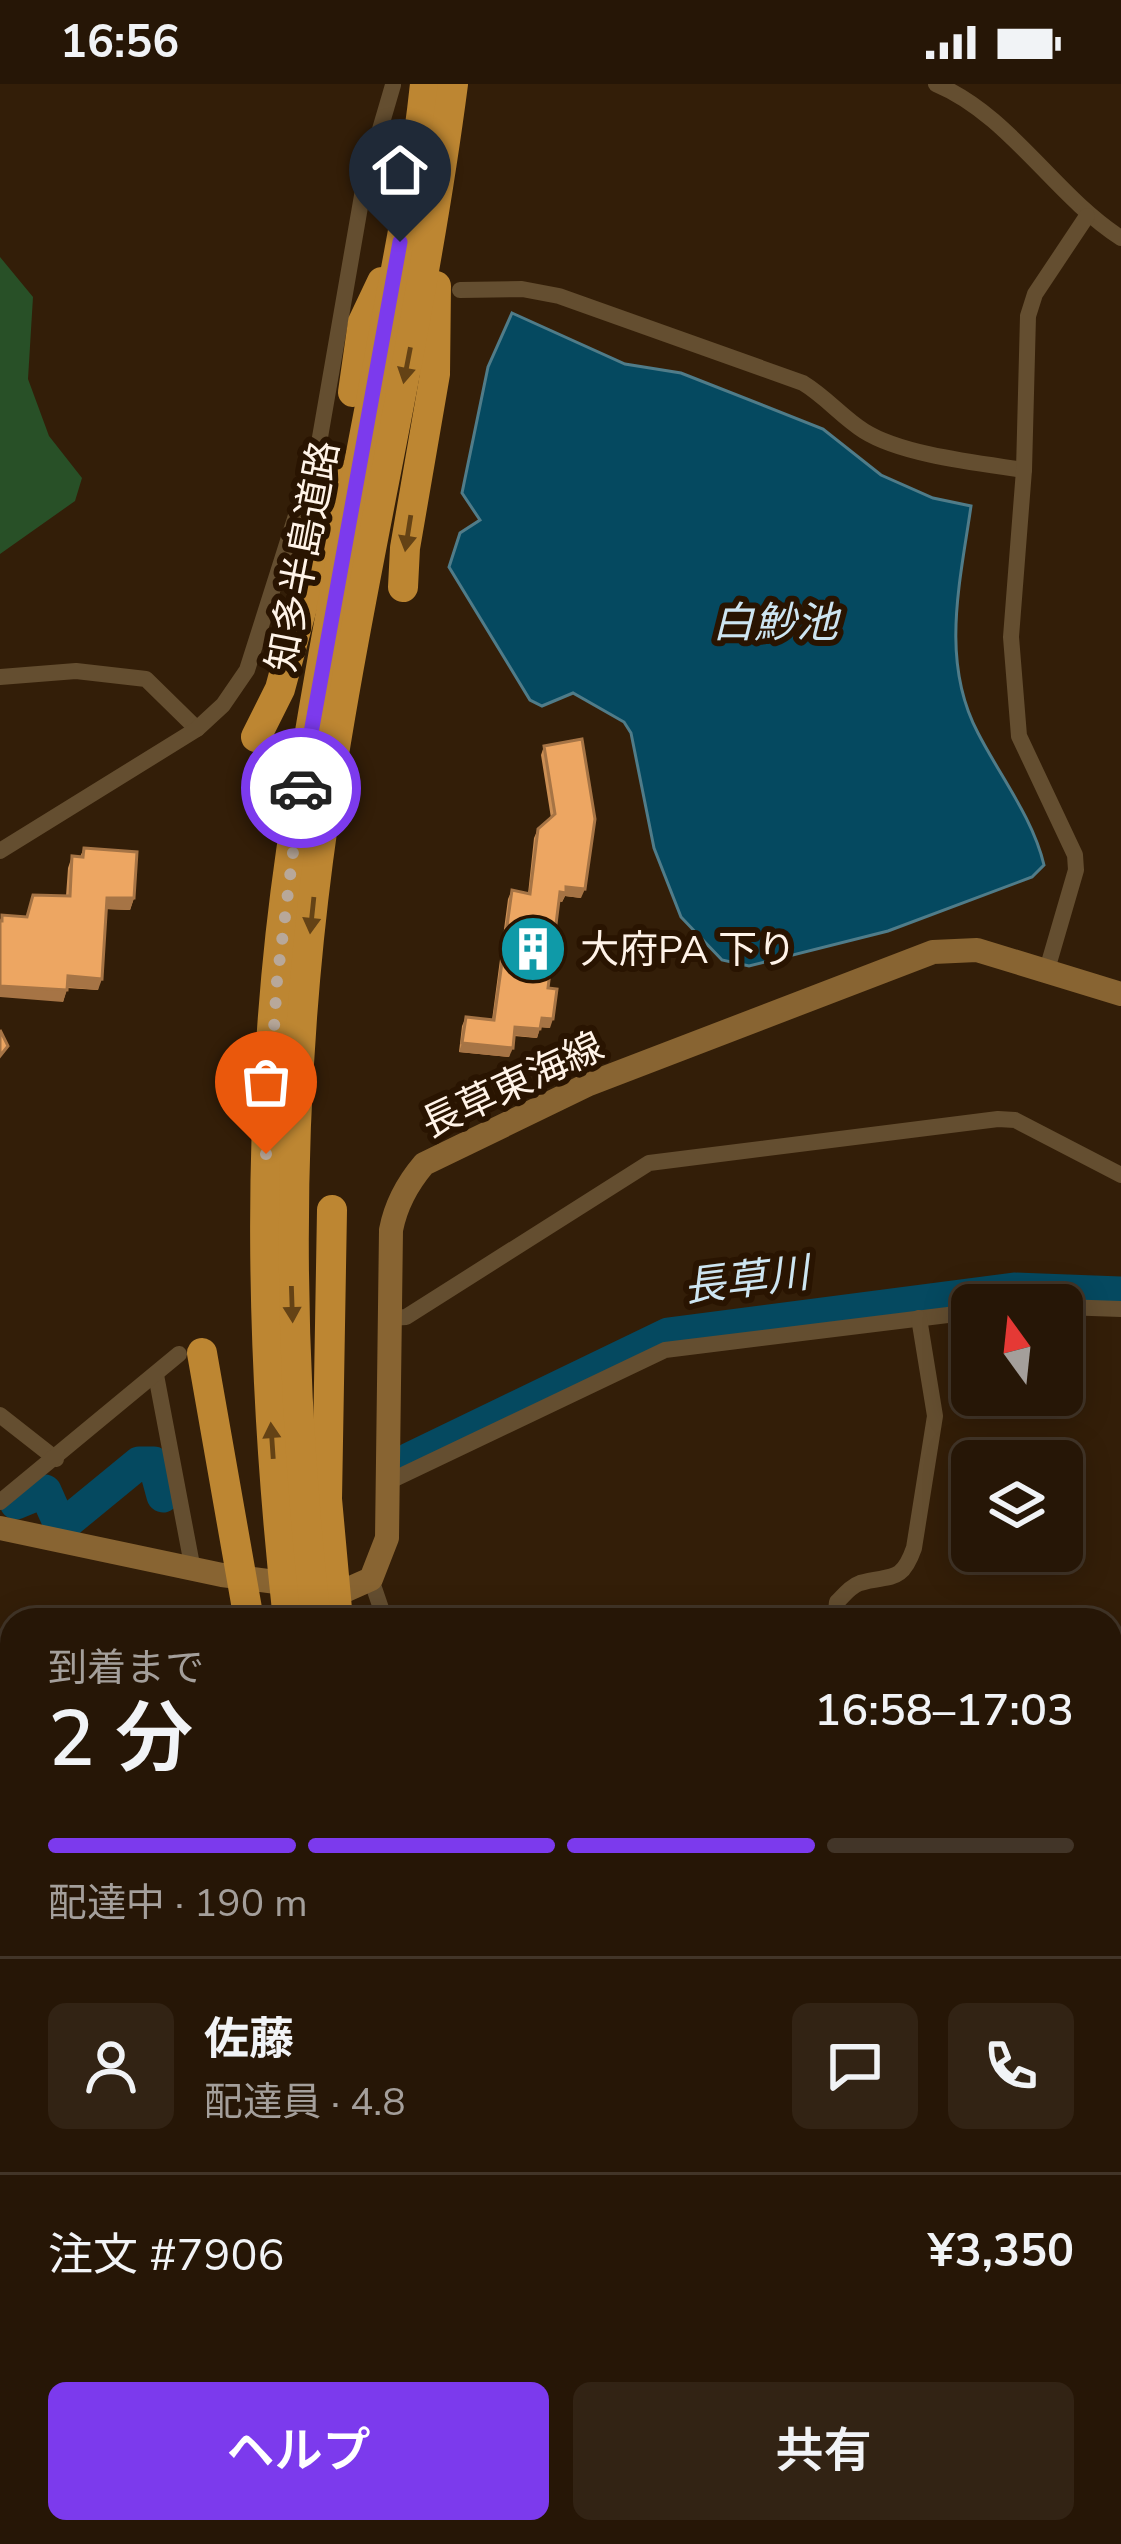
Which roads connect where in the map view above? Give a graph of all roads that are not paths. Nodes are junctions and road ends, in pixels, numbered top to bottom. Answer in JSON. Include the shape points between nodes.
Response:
{"nodes":[{"id":1,"x":425,"y":84,"type":"edge"},
{"id":2,"x":453,"y":84,"type":"edge"},
{"id":3,"x":935,"y":84,"type":"edge"},
{"id":4,"x":393,"y":85,"type":"edge"},
{"id":5,"x":447,"y":125,"type":"junction"},
{"id":6,"x":1087,"y":216,"type":"junction"},
{"id":7,"x":1121,"y":238,"type":"edge"},
{"id":8,"x":400,"y":242,"type":"junction"},
{"id":9,"x":346,"y":274,"type":"junction"},
{"id":10,"x":367,"y":278,"type":"dead end"},
{"id":11,"x":460,"y":290,"type":"dead end"},
{"id":12,"x":1024,"y":470,"type":"junction"},
{"id":13,"x":403,"y":587,"type":"dead end"},
{"id":14,"x":0,"y":676,"type":"edge"},
{"id":15,"x":196,"y":729,"type":"junction"},
{"id":16,"x":256,"y":737,"type":"dead end"},
{"id":17,"x":0,"y":851,"type":"edge"},
{"id":18,"x":1046,"y":973,"type":"junction"},
{"id":19,"x":1121,"y":994,"type":"edge"},
{"id":20,"x":1121,"y":1175,"type":"edge"},
{"id":21,"x":332,"y":1210,"type":"dead end"},
{"id":22,"x":1083,"y":1308,"type":"edge"},
{"id":23,"x":1121,"y":1309,"type":"edge"},
{"id":24,"x":951,"y":1314,"type":"edge"},
{"id":25,"x":390,"y":1318,"type":"junction"},
{"id":26,"x":920,"y":1318,"type":"junction"},
{"id":27,"x":191,"y":1353,"type":"joint"},
{"id":28,"x":156,"y":1375,"type":"junction"},
{"id":29,"x":0,"y":1415,"type":"edge"},
{"id":30,"x":56,"y":1459,"type":"junction"},
{"id":31,"x":388,"y":1483,"type":"junction"},
{"id":32,"x":0,"y":1502,"type":"edge"},
{"id":33,"x":0,"y":1528,"type":"edge"},
{"id":34,"x":308,"y":1564,"type":"junction"},
{"id":35,"x":193,"y":1570,"type":"junction"},
{"id":36,"x":371,"y":1579,"type":"junction"},
{"id":37,"x":246,"y":1608,"type":"edge"},
{"id":38,"x":292,"y":1608,"type":"edge"},
{"id":39,"x":314,"y":1608,"type":"edge"},
{"id":40,"x":332,"y":1608,"type":"edge"},
{"id":41,"x":382,"y":1608,"type":"edge"},
{"id":42,"x":836,"y":1608,"type":"edge"}],
"edges":[{"from":1,"to":8,"type":"highway","name":"知多半島道路"},
{"from":2,"to":5,"type":"highway","name":"知多半島道路"},
{"from":3,"to":6,"type":"street","via":[[988,116]]},
{"from":4,"to":9,"type":"street"},
{"from":5,"to":13,"type":"highway","one_way":true,"via":[[436,221],[435,374]]},
{"from":5,"to":34,"type":"highway","name":"知多半島道路","one_way":true,"via":[[335,750],[305,982],[292,1292]]},
{"from":6,"to":7,"type":"street"},
{"from":6,"to":12,"type":"street","via":[[1028,316]]},
{"from":8,"to":16,"type":"highway","via":[[363,322],[343,457],[280,689]]},
{"from":34,"to":8,"type":"highway","name":"知多半島道路","one_way":true,"via":[[264,1294],[268,1086],[307,745]]},
{"from":9,"to":10,"type":"street"},
{"from":9,"to":15,"type":"street","via":[[319,442],[259,635],[247,670]]},
{"from":11,"to":12,"type":"street","via":[[559,296],[803,383],[868,434],[940,457]]},
{"from":12,"to":18,"type":"street","via":[[1011,637],[1019,736],[1075,855],[1076,878]]},
{"from":14,"to":15,"type":"street","via":[[76,671],[146,679]]},
{"from":15,"to":17,"type":"street"},
{"from":18,"to":19,"type":"main road","name":"長草東海線"},
{"from":18,"to":25,"type":"main road","name":"長草東海線","via":[[977,950],[933,952],[590,1084],[424,1164],[394,1212]]},
{"from":20,"to":25,"type":"street","via":[[1015,1120],[998,1119],[649,1163],[406,1317]]},
{"from":21,"to":34,"type":"highway","via":[[327,1499]]},
{"from":22,"to":23,"type":"street"},
{"from":24,"to":26,"type":"street"},
{"from":25,"to":31,"type":"main road","name":"長草東海線"},
{"from":26,"to":31,"type":"street","via":[[665,1350]]},
{"from":26,"to":42,"type":"street","via":[[934,1416],[914,1548],[892,1580],[856,1584]]},
{"from":27,"to":28,"type":"street"},
{"from":27,"to":37,"type":"highway"},
{"from":28,"to":30,"type":"street"},
{"from":28,"to":35,"type":"street"},
{"from":29,"to":30,"type":"street"},
{"from":30,"to":32,"type":"street"},
{"from":31,"to":36,"type":"main road","name":"長草東海線","via":[[387,1538]]},
{"from":33,"to":35,"type":"main road"},
{"from":34,"to":38,"type":"highway","name":"知多半島道路"},
{"from":34,"to":39,"type":"highway","name":"知多半島道路"},
{"from":34,"to":40,"type":"highway"},
{"from":35,"to":36,"type":"main road","via":[[344,1591]]},
{"from":36,"to":41,"type":"street"}]}
